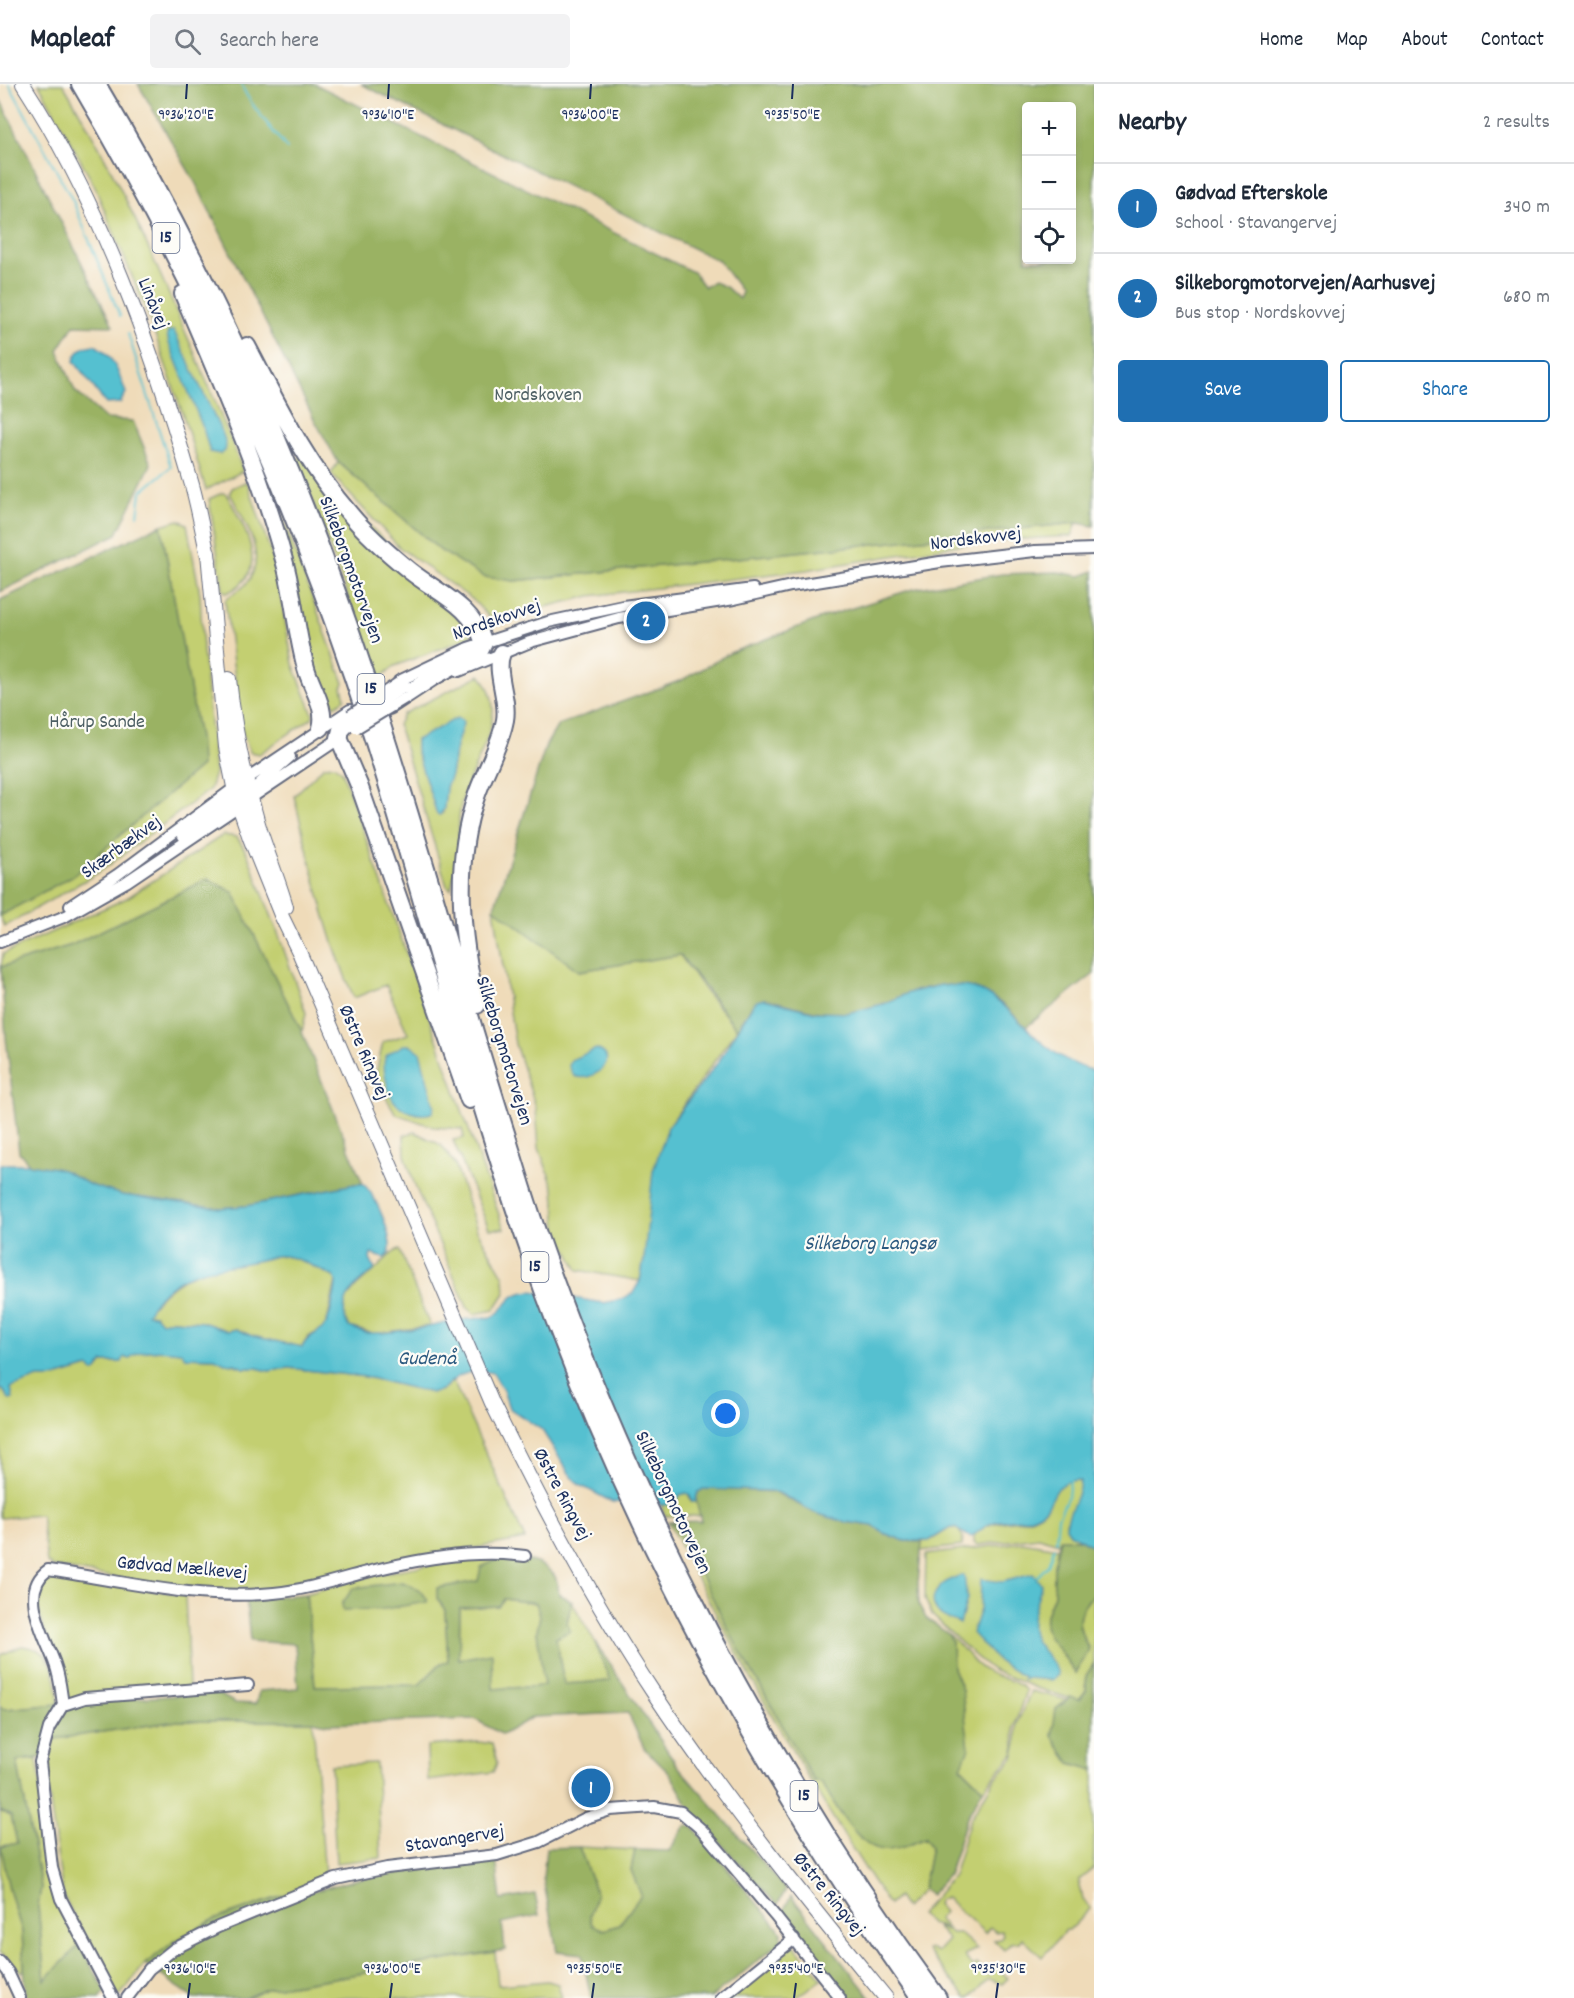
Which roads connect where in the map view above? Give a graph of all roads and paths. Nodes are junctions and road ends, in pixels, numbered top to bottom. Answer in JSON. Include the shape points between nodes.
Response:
{"nodes":[{"id":1,"x":23,"y":84,"type":"edge"},
{"id":2,"x":80,"y":84,"type":"edge"},
{"id":3,"x":100,"y":90,"type":"edge"},
{"id":4,"x":105,"y":128,"type":"junction"},
{"id":5,"x":1094,"y":549,"type":"edge"},
{"id":6,"x":208,"y":553,"type":"junction"},
{"id":7,"x":791,"y":586,"type":"junction"},
{"id":8,"x":484,"y":651,"type":"junction"},
{"id":9,"x":431,"y":665,"type":"joint"},
{"id":10,"x":313,"y":687,"type":"junction"},
{"id":11,"x":402,"y":690,"type":"junction"},
{"id":12,"x":380,"y":713,"type":"joint"},
{"id":13,"x":347,"y":724,"type":"junction"},
{"id":14,"x":321,"y":728,"type":"junction"},
{"id":15,"x":241,"y":794,"type":"junction"},
{"id":16,"x":28,"y":930,"type":"junction"},
{"id":17,"x":0,"y":942,"type":"edge"},
{"id":18,"x":300,"y":954,"type":"junction"},
{"id":19,"x":520,"y":1178,"type":"junction"},
{"id":20,"x":517,"y":1212,"type":"junction"},
{"id":21,"x":525,"y":1556,"type":"dead end"},
{"id":22,"x":681,"y":1588,"type":"junction"},
{"id":23,"x":248,"y":1685,"type":"dead end"},
{"id":24,"x":63,"y":1705,"type":"junction"},
{"id":25,"x":794,"y":1939,"type":"junction"},
{"id":26,"x":0,"y":1962,"type":"edge"},
{"id":27,"x":20,"y":1998,"type":"edge"},
{"id":28,"x":113,"y":1998,"type":"edge"},
{"id":29,"x":127,"y":1998,"type":"edge"},
{"id":30,"x":721,"y":1998,"type":"edge"},
{"id":31,"x":840,"y":1998,"type":"edge"},
{"id":32,"x":886,"y":1998,"type":"edge"},
{"id":33,"x":920,"y":1998,"type":"edge"},
{"id":34,"x":938,"y":1998,"type":"edge"}],
"edges":[{"from":1,"to":6,"type":"main road","name":"Linåvej","via":[[89,204],[138,319],[183,457]]},
{"from":2,"to":4,"type":"highway","name":"Silkeborgmotorvejen","number":"15"},
{"from":3,"to":8,"type":"highway","via":[[192,239],[307,457],[351,516],[379,544],[466,610],[478,626]]},
{"from":3,"to":19,"type":"highway","name":"Silkeborgmotorvejen","number":"15","via":[[163,201],[236,346],[321,548],[392,753]]},
{"from":4,"to":10,"type":"highway","via":[[210,358],[260,486],[285,562],[303,657]]},
{"from":4,"to":20,"type":"highway","name":"Silkeborgmotorvejen","number":"15","via":[[222,352],[308,554],[379,758]]},
{"from":5,"to":7,"type":"street","name":"Nordskovvej","via":[[980,556]]},
{"from":6,"to":15,"type":"main road","name":"Linåvej","via":[[220,607]]},
{"from":6,"to":15,"type":"main road","name":"Linåvej","via":[[221,688]]},
{"from":7,"to":8,"type":"street","name":"Nordskovvej","via":[[619,618]]},
{"from":7,"to":8,"type":"street","name":"Nordskovvej","via":[[589,612],[548,622]]},
{"from":8,"to":9,"type":"street","name":"Nordskovvej"},
{"from":8,"to":11,"type":"highway"},
{"from":8,"to":19,"type":"highway","via":[[505,695],[505,720],[475,799],[465,846],[463,937]]},
{"from":9,"to":11,"type":"highway"},
{"from":10,"to":13,"type":"highway"},
{"from":10,"to":14,"type":"highway","via":[[323,718]]},
{"from":11,"to":12,"type":"highway","bridge":true},
{"from":11,"to":13,"type":"highway","bridge":true},
{"from":12,"to":13,"type":"street","bridge":true},
{"from":13,"to":14,"type":"street"},
{"from":13,"to":15,"type":"street"},
{"from":13,"to":20,"type":"highway","via":[[359,786]]},
{"from":14,"to":15,"type":"street","via":[[296,753]]},
{"from":15,"to":16,"type":"street","name":"Skærbækvej","via":[[96,891]]},
{"from":15,"to":16,"type":"street","name":"Skærbækvej","via":[[172,844],[142,872],[66,916]]},
{"from":15,"to":18,"type":"main road","name":"Østre Ringvej","via":[[281,890]]},
{"from":15,"to":18,"type":"main road","name":"Østre Ringvej","via":[[281,915]]},
{"from":16,"to":17,"type":"street","name":"Skærbækvej"},
{"from":18,"to":32,"type":"main road","name":"Østre Ringvej","via":[[492,1403],[590,1592],[652,1691],[727,1798]]},
{"from":19,"to":20,"type":"highway","name":"Silkeborgmotorvejen","number":"15"},
{"from":20,"to":22,"type":"highway","name":"Silkeborgmotorvejen","number":"15"},
{"from":20,"to":22,"type":"highway","name":"Silkeborgmotorvejen","number":"15","via":[[520,1245],[612,1459]]},
{"from":21,"to":24,"type":"street","name":"Gødvad Mælkevej","via":[[491,1552],[446,1557],[296,1590],[255,1594],[147,1587],[48,1570],[37,1587],[34,1607],[59,1678]]},
{"from":22,"to":33,"type":"highway","name":"Silkeborgmotorvejen","number":"15","via":[[730,1696],[805,1826]]},
{"from":22,"to":34,"type":"highway","name":"Silkeborgmotorvejen","number":"15","via":[[801,1791],[872,1904]]},
{"from":23,"to":24,"type":"street","via":[[85,1698]]},
{"from":24,"to":28,"type":"street","via":[[49,1728],[40,1762],[52,1868],[61,1899]]},
{"from":25,"to":29,"type":"street","name":"Stavangervej","via":[[702,1830],[681,1812],[654,1808],[610,1810],[539,1842],[497,1855],[387,1868],[336,1879],[174,1949],[149,1969]]},
{"from":25,"to":30,"type":"street"},
{"from":25,"to":31,"type":"street","name":"Stavangervej"},
{"from":26,"to":27,"type":"street"}]}
